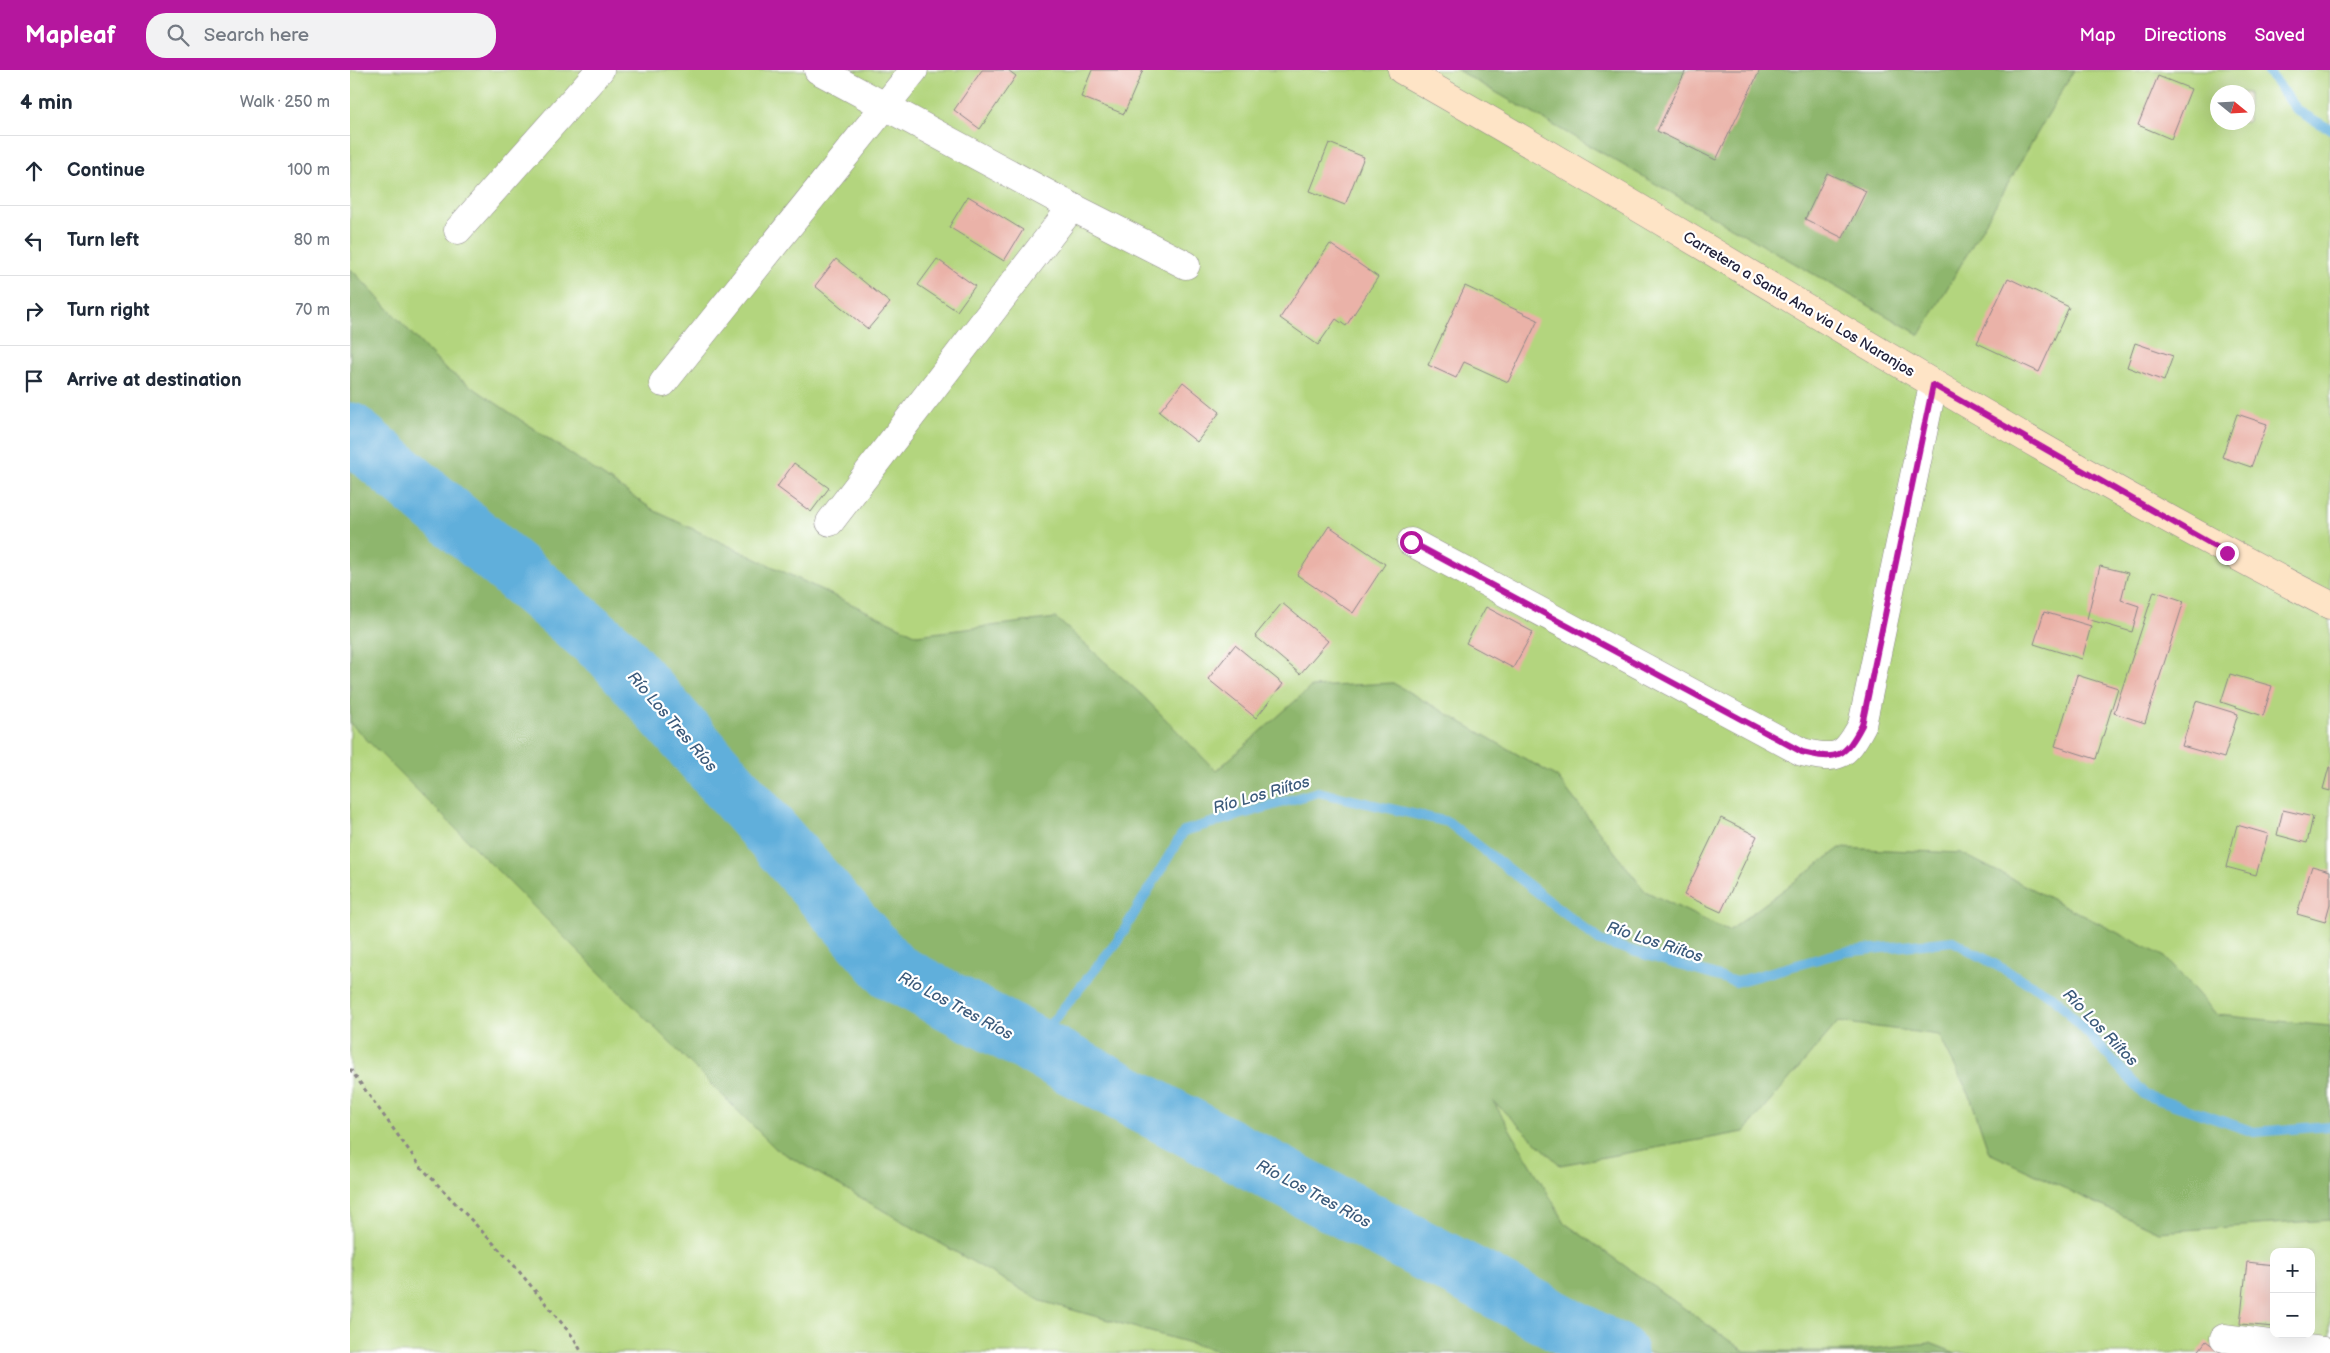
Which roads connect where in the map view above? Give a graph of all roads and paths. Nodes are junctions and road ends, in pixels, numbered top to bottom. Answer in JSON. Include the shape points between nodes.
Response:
{"nodes":[{"id":1,"x":600,"y":70,"type":"edge"},
{"id":2,"x":818,"y":70,"type":"edge"},
{"id":3,"x":914,"y":70,"type":"edge"},
{"id":4,"x":1402,"y":70,"type":"edge"},
{"id":5,"x":886,"y":107,"type":"junction"},
{"id":6,"x":1072,"y":207,"type":"junction"},
{"id":7,"x":458,"y":230,"type":"dead end"},
{"id":8,"x":1186,"y":264,"type":"dead end"},
{"id":9,"x":663,"y":383,"type":"dead end"},
{"id":10,"x":1933,"y":385,"type":"junction"},
{"id":11,"x":830,"y":522,"type":"dead end"},
{"id":12,"x":1411,"y":542,"type":"dead end"},
{"id":13,"x":2330,"y":605,"type":"edge"},
{"id":14,"x":350,"y":1069,"type":"edge"},
{"id":15,"x":2224,"y":1338,"type":"dead end"},
{"id":16,"x":2330,"y":1352,"type":"edge"},
{"id":17,"x":582,"y":1353,"type":"edge"}],
"edges":[{"from":1,"to":7,"type":"street"},
{"from":2,"to":5,"type":"street"},
{"from":3,"to":5,"type":"street"},
{"from":4,"to":10,"type":"main road","name":"Carretera a Santa Ana via Los Naranjos","via":[[1540,148]]},
{"from":5,"to":6,"type":"street"},
{"from":5,"to":9,"type":"street"},
{"from":6,"to":8,"type":"street"},
{"from":6,"to":11,"type":"street"},
{"from":10,"to":12,"type":"street","via":[[1862,725],[1849,749],[1827,758],[1802,752]]},
{"from":10,"to":13,"type":"main road","name":"Carretera a Santa Ana via Los Naranjos","via":[[2227,553]]},
{"from":14,"to":17,"type":"path","via":[[420,1167],[514,1264],[574,1338]]},
{"from":15,"to":16,"type":"street"}]}
